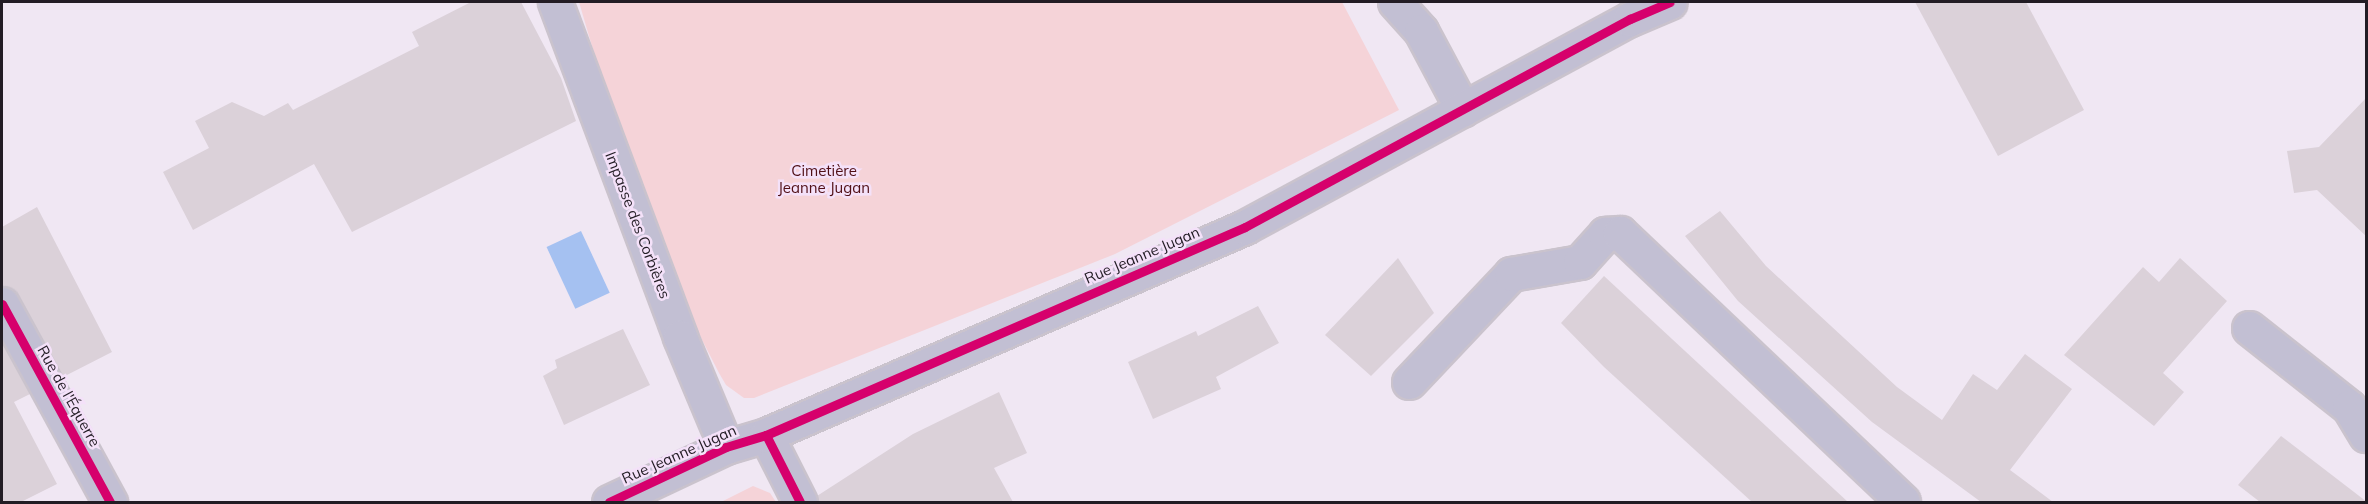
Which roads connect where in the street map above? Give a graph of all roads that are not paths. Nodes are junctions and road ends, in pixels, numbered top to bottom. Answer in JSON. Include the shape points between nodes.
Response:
{"nodes":[{"id":1,"x":555,"y":2,"type":"edge"},
{"id":2,"x":1395,"y":2,"type":"edge"},
{"id":3,"x":1670,"y":2,"type":"edge"},
{"id":4,"x":1463,"y":110,"type":"junction"},
{"id":5,"x":2,"y":304,"type":"edge"},
{"id":6,"x":2249,"y":328,"type":"dead end"},
{"id":7,"x":1408,"y":382,"type":"dead end"},
{"id":8,"x":766,"y":435,"type":"junction"},
{"id":9,"x":2367,"y":435,"type":"edge"},
{"id":10,"x":726,"y":447,"type":"junction"},
{"id":11,"x":110,"y":502,"type":"edge"},
{"id":12,"x":609,"y":502,"type":"edge"},
{"id":13,"x":800,"y":502,"type":"edge"},
{"id":14,"x":1903,"y":502,"type":"edge"}],
"edges":[{"from":1,"to":10,"type":"street","name":"Impasse des Corbières","via":[[680,336]]},
{"from":2,"to":4,"type":"street","via":[[1421,31]]},
{"from":3,"to":4,"type":"street","name":"Rue Jeanne Jugan","via":[[1630,19]]},
{"from":4,"to":8,"type":"street","name":"Rue Jeanne Jugan","via":[[1245,226]]},
{"from":5,"to":11,"type":"street","name":"Rue de l'Équerre"},
{"from":6,"to":9,"type":"street","via":[[2349,407]]},
{"from":7,"to":14,"type":"street","via":[[1511,274],[1580,262],[1605,234],[1620,233]]},
{"from":8,"to":10,"type":"street","name":"Rue Jeanne Jugan"},
{"from":8,"to":13,"type":"street"},
{"from":10,"to":12,"type":"street","name":"Rue Jeanne Jugan"}]}
